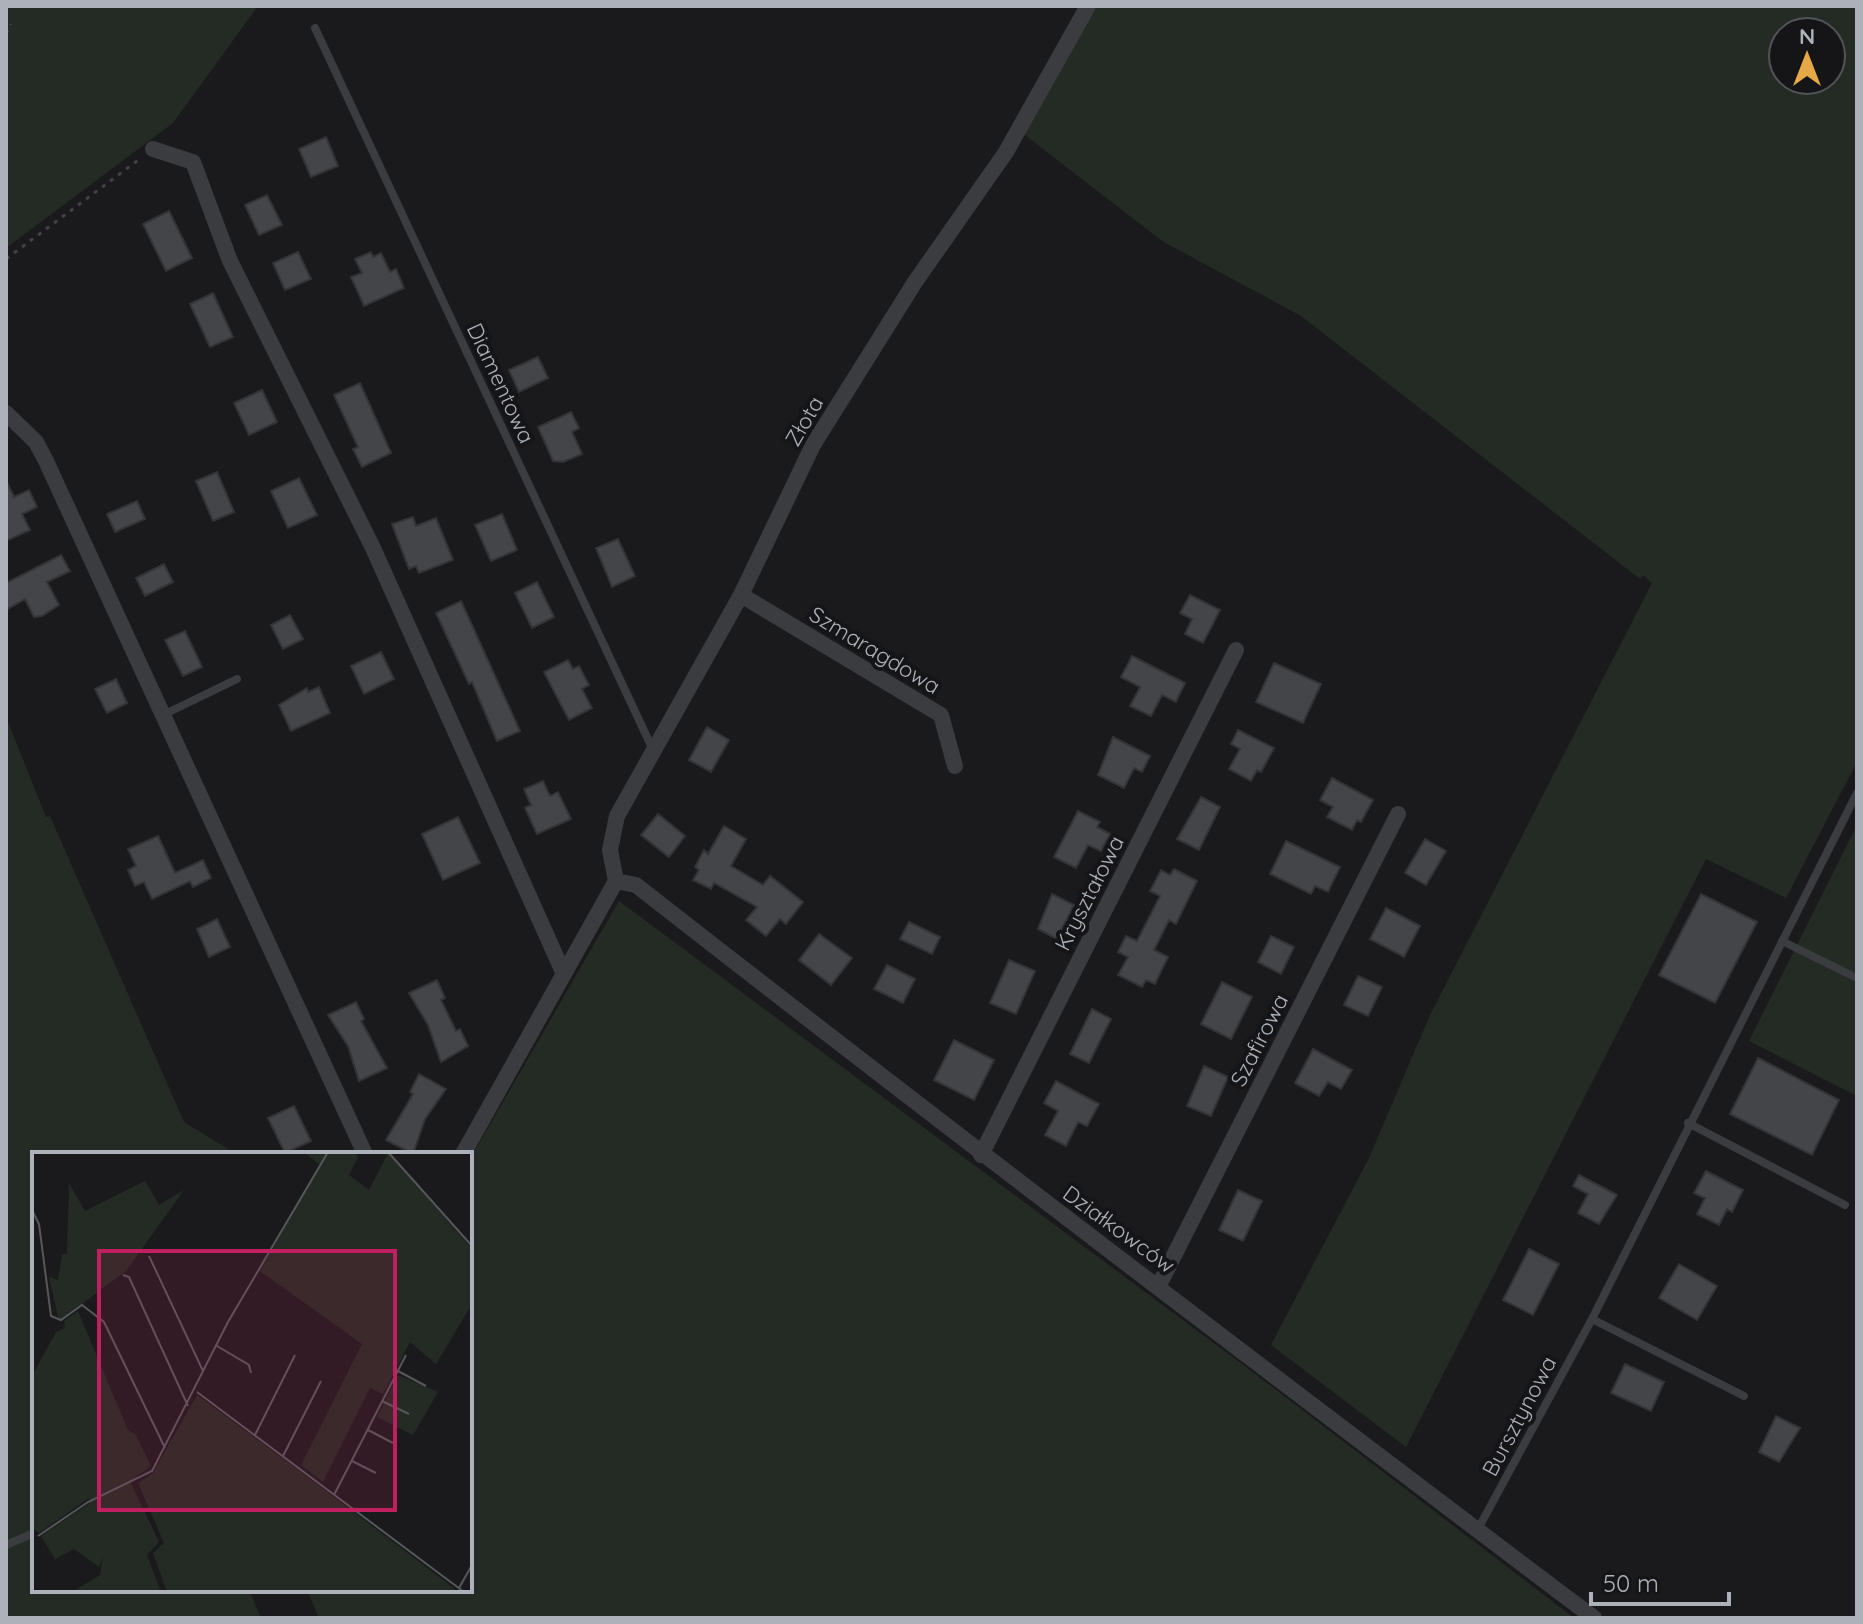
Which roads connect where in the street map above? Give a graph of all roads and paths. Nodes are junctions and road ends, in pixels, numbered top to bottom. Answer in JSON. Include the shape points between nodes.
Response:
{"nodes":[{"id":1,"x":1088,"y":6,"type":"edge"},
{"id":2,"x":11,"y":24,"type":"dead end"},
{"id":3,"x":315,"y":28,"type":"dead end"},
{"id":4,"x":6,"y":34,"type":"edge"},
{"id":5,"x":153,"y":149,"type":"joint"},
{"id":6,"x":6,"y":259,"type":"edge"},
{"id":7,"x":6,"y":413,"type":"edge"},
{"id":8,"x":741,"y":595,"type":"junction"},
{"id":9,"x":1236,"y":650,"type":"dead end"},
{"id":10,"x":237,"y":679,"type":"dead end"},
{"id":11,"x":165,"y":714,"type":"junction"},
{"id":12,"x":654,"y":753,"type":"junction"},
{"id":13,"x":955,"y":766,"type":"dead end"},
{"id":14,"x":1857,"y":793,"type":"edge"},
{"id":15,"x":1398,"y":814,"type":"dead end"},
{"id":16,"x":616,"y":881,"type":"junction"},
{"id":17,"x":1782,"y":941,"type":"junction"},
{"id":18,"x":563,"y":972,"type":"junction"},
{"id":19,"x":1857,"y":978,"type":"edge"},
{"id":20,"x":1688,"y":1123,"type":"junction"},
{"id":21,"x":364,"y":1152,"type":"edge"},
{"id":22,"x":464,"y":1152,"type":"edge"},
{"id":23,"x":981,"y":1155,"type":"junction"},
{"id":24,"x":1845,"y":1205,"type":"dead end"},
{"id":25,"x":1159,"y":1285,"type":"junction"},
{"id":26,"x":1592,"y":1319,"type":"junction"},
{"id":27,"x":1744,"y":1396,"type":"dead end"},
{"id":28,"x":1477,"y":1530,"type":"junction"},
{"id":29,"x":32,"y":1534,"type":"edge"},
{"id":30,"x":6,"y":1545,"type":"edge"},
{"id":31,"x":1594,"y":1618,"type":"edge"}],
"edges":[{"from":1,"to":8,"type":"street","name":"Złota","via":[[1006,152],[915,282],[813,445]]},
{"from":2,"to":4,"type":"path"},
{"from":3,"to":12,"type":"lane","name":"Diamentowa"},
{"from":5,"to":6,"type":"path"},
{"from":5,"to":18,"type":"street","via":[[193,162],[230,261],[373,548]]},
{"from":7,"to":11,"type":"street","via":[[36,442]]},
{"from":8,"to":12,"type":"street","name":"Złota"},
{"from":8,"to":13,"type":"street","name":"Szmaragdowa","via":[[941,715]]},
{"from":9,"to":23,"type":"street","name":"Kryształowa"},
{"from":10,"to":11,"type":"lane"},
{"from":11,"to":21,"type":"street"},
{"from":12,"to":16,"type":"street","name":"Złota","via":[[617,816],[610,850]]},
{"from":14,"to":17,"type":"lane","name":"Bursztynowa"},
{"from":15,"to":25,"type":"street","name":"Szafirowa"},
{"from":16,"to":18,"type":"street"},
{"from":16,"to":23,"type":"street","name":"Działkowców","via":[[636,885]]},
{"from":17,"to":19,"type":"lane"},
{"from":17,"to":20,"type":"lane","name":"Bursztynowa"},
{"from":18,"to":22,"type":"street"},
{"from":20,"to":24,"type":"lane"},
{"from":20,"to":26,"type":"lane","name":"Bursztynowa"},
{"from":23,"to":25,"type":"street","name":"Działkowców"},
{"from":25,"to":28,"type":"street","name":"Działkowców"},
{"from":26,"to":27,"type":"lane"},
{"from":26,"to":28,"type":"lane","name":"Bursztynowa"},
{"from":28,"to":31,"type":"street","name":"Działkowców"},
{"from":29,"to":30,"type":"lane"}]}
